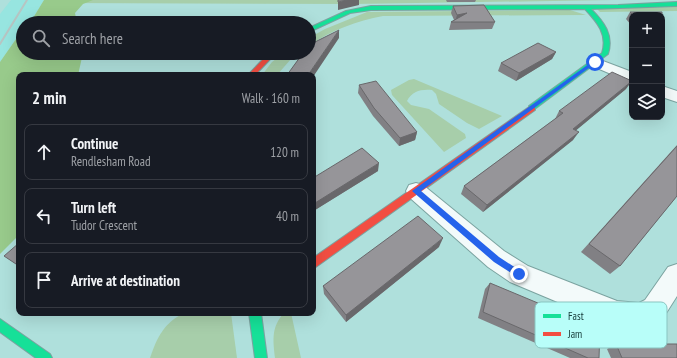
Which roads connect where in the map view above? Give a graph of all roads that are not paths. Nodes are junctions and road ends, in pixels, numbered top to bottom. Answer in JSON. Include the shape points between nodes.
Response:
{"nodes":[{"id":1,"x":677,"y":4,"type":"edge"},
{"id":2,"x":586,"y":7,"type":"junction"},
{"id":3,"x":316,"y":27,"type":"edge"},
{"id":4,"x":265,"y":60,"type":"edge"},
{"id":5,"x":595,"y":62,"type":"junction"},
{"id":6,"x":253,"y":72,"type":"edge"},
{"id":7,"x":629,"y":77,"type":"edge"},
{"id":8,"x":665,"y":92,"type":"edge"},
{"id":9,"x":677,"y":97,"type":"edge"},
{"id":10,"x":416,"y":191,"type":"junction"},
{"id":11,"x":316,"y":262,"type":"edge"},
{"id":12,"x":677,"y":275,"type":"edge"},
{"id":13,"x":588,"y":302,"type":"edge"},
{"id":14,"x":659,"y":302,"type":"edge"},
{"id":15,"x":255,"y":316,"type":"edge"},
{"id":16,"x":0,"y":325,"type":"edge"},
{"id":17,"x":46,"y":358,"type":"edge"},
{"id":18,"x":261,"y":358,"type":"edge"}],
"edges":[{"from":1,"to":2,"type":"street"},
{"from":2,"to":3,"type":"street","via":[[371,8],[348,12]]},
{"from":2,"to":5,"type":"street","via":[[607,32],[609,41],[609,48],[605,54]]},
{"from":4,"to":6,"type":"street"},
{"from":5,"to":7,"type":"street"},
{"from":5,"to":10,"type":"street"},
{"from":8,"to":9,"type":"street"},
{"from":10,"to":11,"type":"street"},
{"from":10,"to":13,"type":"street","via":[[496,259],[519,274]]},
{"from":12,"to":14,"type":"street"},
{"from":15,"to":18,"type":"street"},
{"from":16,"to":17,"type":"street"}]}
